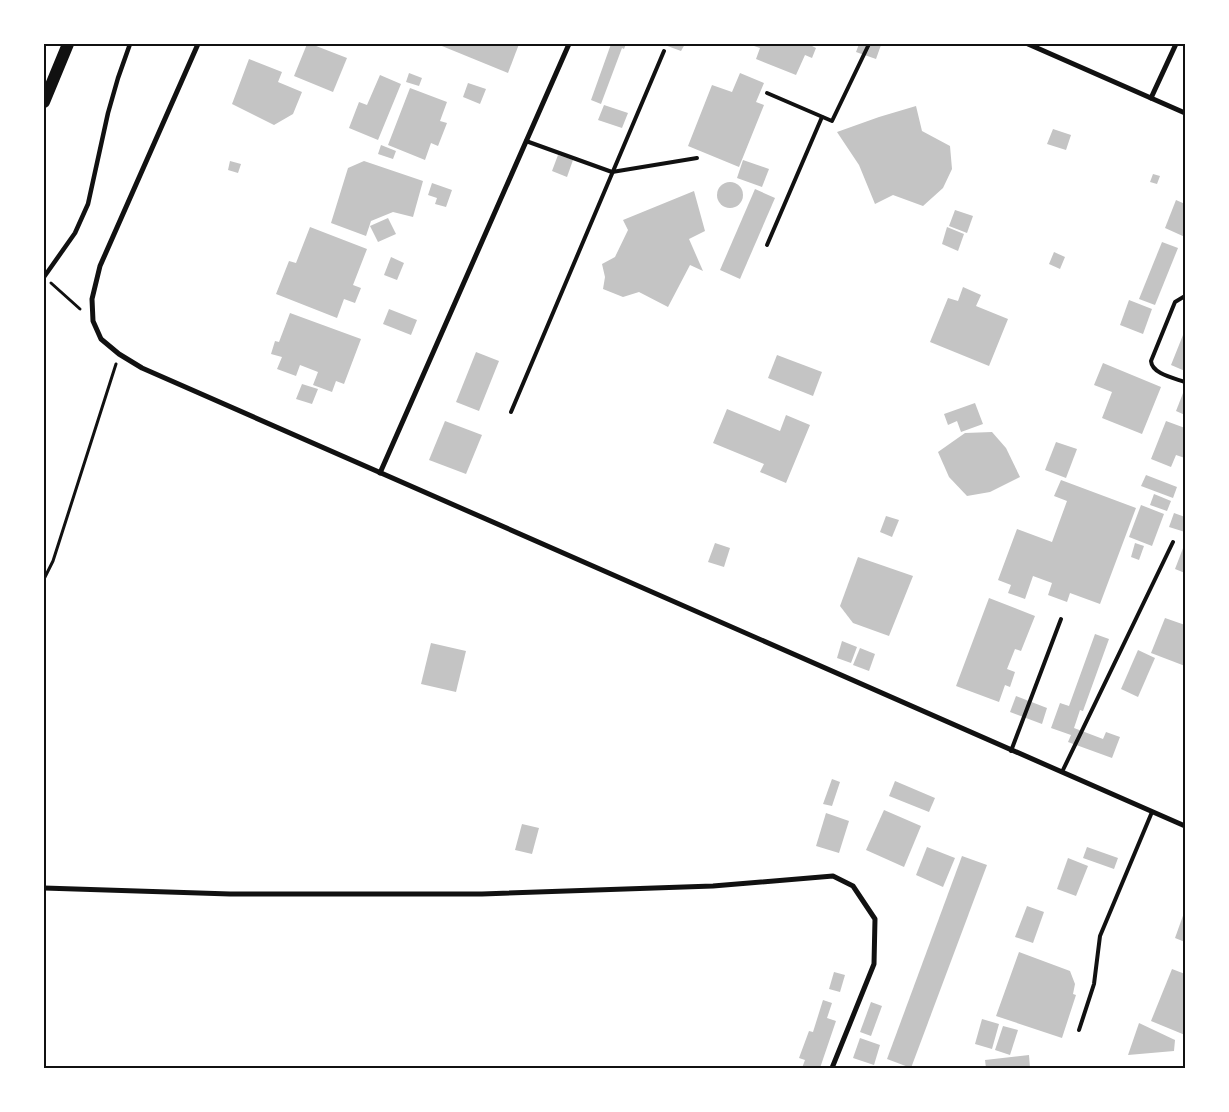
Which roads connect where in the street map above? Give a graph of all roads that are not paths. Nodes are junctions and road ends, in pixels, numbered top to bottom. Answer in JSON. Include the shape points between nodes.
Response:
{"nodes":[{"id":1,"x":68,"y":44,"type":"edge"},
{"id":2,"x":130,"y":44,"type":"edge"},
{"id":3,"x":198,"y":44,"type":"edge"},
{"id":4,"x":569,"y":44,"type":"edge"},
{"id":5,"x":869,"y":44,"type":"edge"},
{"id":6,"x":1028,"y":44,"type":"edge"},
{"id":7,"x":1176,"y":44,"type":"edge"},
{"id":8,"x":664,"y":51,"type":"dead end"},
{"id":9,"x":767,"y":93,"type":"dead end"},
{"id":10,"x":1151,"y":98,"type":"junction"},
{"id":11,"x":44,"y":102,"type":"edge"},
{"id":12,"x":1185,"y":113,"type":"edge"},
{"id":13,"x":822,"y":117,"type":"junction"},
{"id":14,"x":526,"y":141,"type":"junction"},
{"id":15,"x":697,"y":158,"type":"dead end"},
{"id":16,"x":612,"y":172,"type":"junction"},
{"id":17,"x":767,"y":245,"type":"dead end"},
{"id":18,"x":44,"y":277,"type":"edge"},
{"id":19,"x":1185,"y":296,"type":"edge"},
{"id":20,"x":1185,"y":382,"type":"edge"},
{"id":21,"x":511,"y":412,"type":"dead end"},
{"id":22,"x":380,"y":473,"type":"junction"},
{"id":23,"x":1173,"y":542,"type":"dead end"},
{"id":24,"x":1061,"y":619,"type":"dead end"},
{"id":25,"x":1011,"y":750,"type":"junction"},
{"id":26,"x":1062,"y":772,"type":"junction"},
{"id":27,"x":1152,"y":812,"type":"junction"},
{"id":28,"x":1185,"y":826,"type":"edge"},
{"id":29,"x":44,"y":888,"type":"edge"},
{"id":30,"x":1079,"y":1030,"type":"dead end"},
{"id":31,"x":832,"y":1068,"type":"edge"}],
"edges":[{"from":1,"to":11,"type":"main road"},
{"from":2,"to":18,"type":"street","via":[[108,113],[88,204],[75,233]]},
{"from":3,"to":22,"type":"street","via":[[100,266],[92,299],[94,321],[101,339],[142,368]]},
{"from":4,"to":14,"type":"street"},
{"from":5,"to":13,"type":"lane","via":[[832,121]]},
{"from":6,"to":10,"type":"street"},
{"from":7,"to":10,"type":"street"},
{"from":8,"to":16,"type":"lane"},
{"from":9,"to":13,"type":"lane"},
{"from":10,"to":12,"type":"street"},
{"from":13,"to":17,"type":"lane"},
{"from":14,"to":16,"type":"lane"},
{"from":14,"to":22,"type":"street"},
{"from":15,"to":16,"type":"lane"},
{"from":16,"to":21,"type":"lane"},
{"from":19,"to":20,"type":"lane","via":[[1175,302],[1151,362],[1154,370]]},
{"from":22,"to":25,"type":"street"},
{"from":23,"to":26,"type":"lane"},
{"from":24,"to":25,"type":"lane"},
{"from":25,"to":26,"type":"street"},
{"from":26,"to":27,"type":"street"},
{"from":27,"to":28,"type":"street"},
{"from":27,"to":30,"type":"lane","via":[[1100,936],[1094,984]]},
{"from":29,"to":31,"type":"street","via":[[230,894],[482,894],[713,886],[833,876],[852,886],[876,919],[874,964]]}]}
